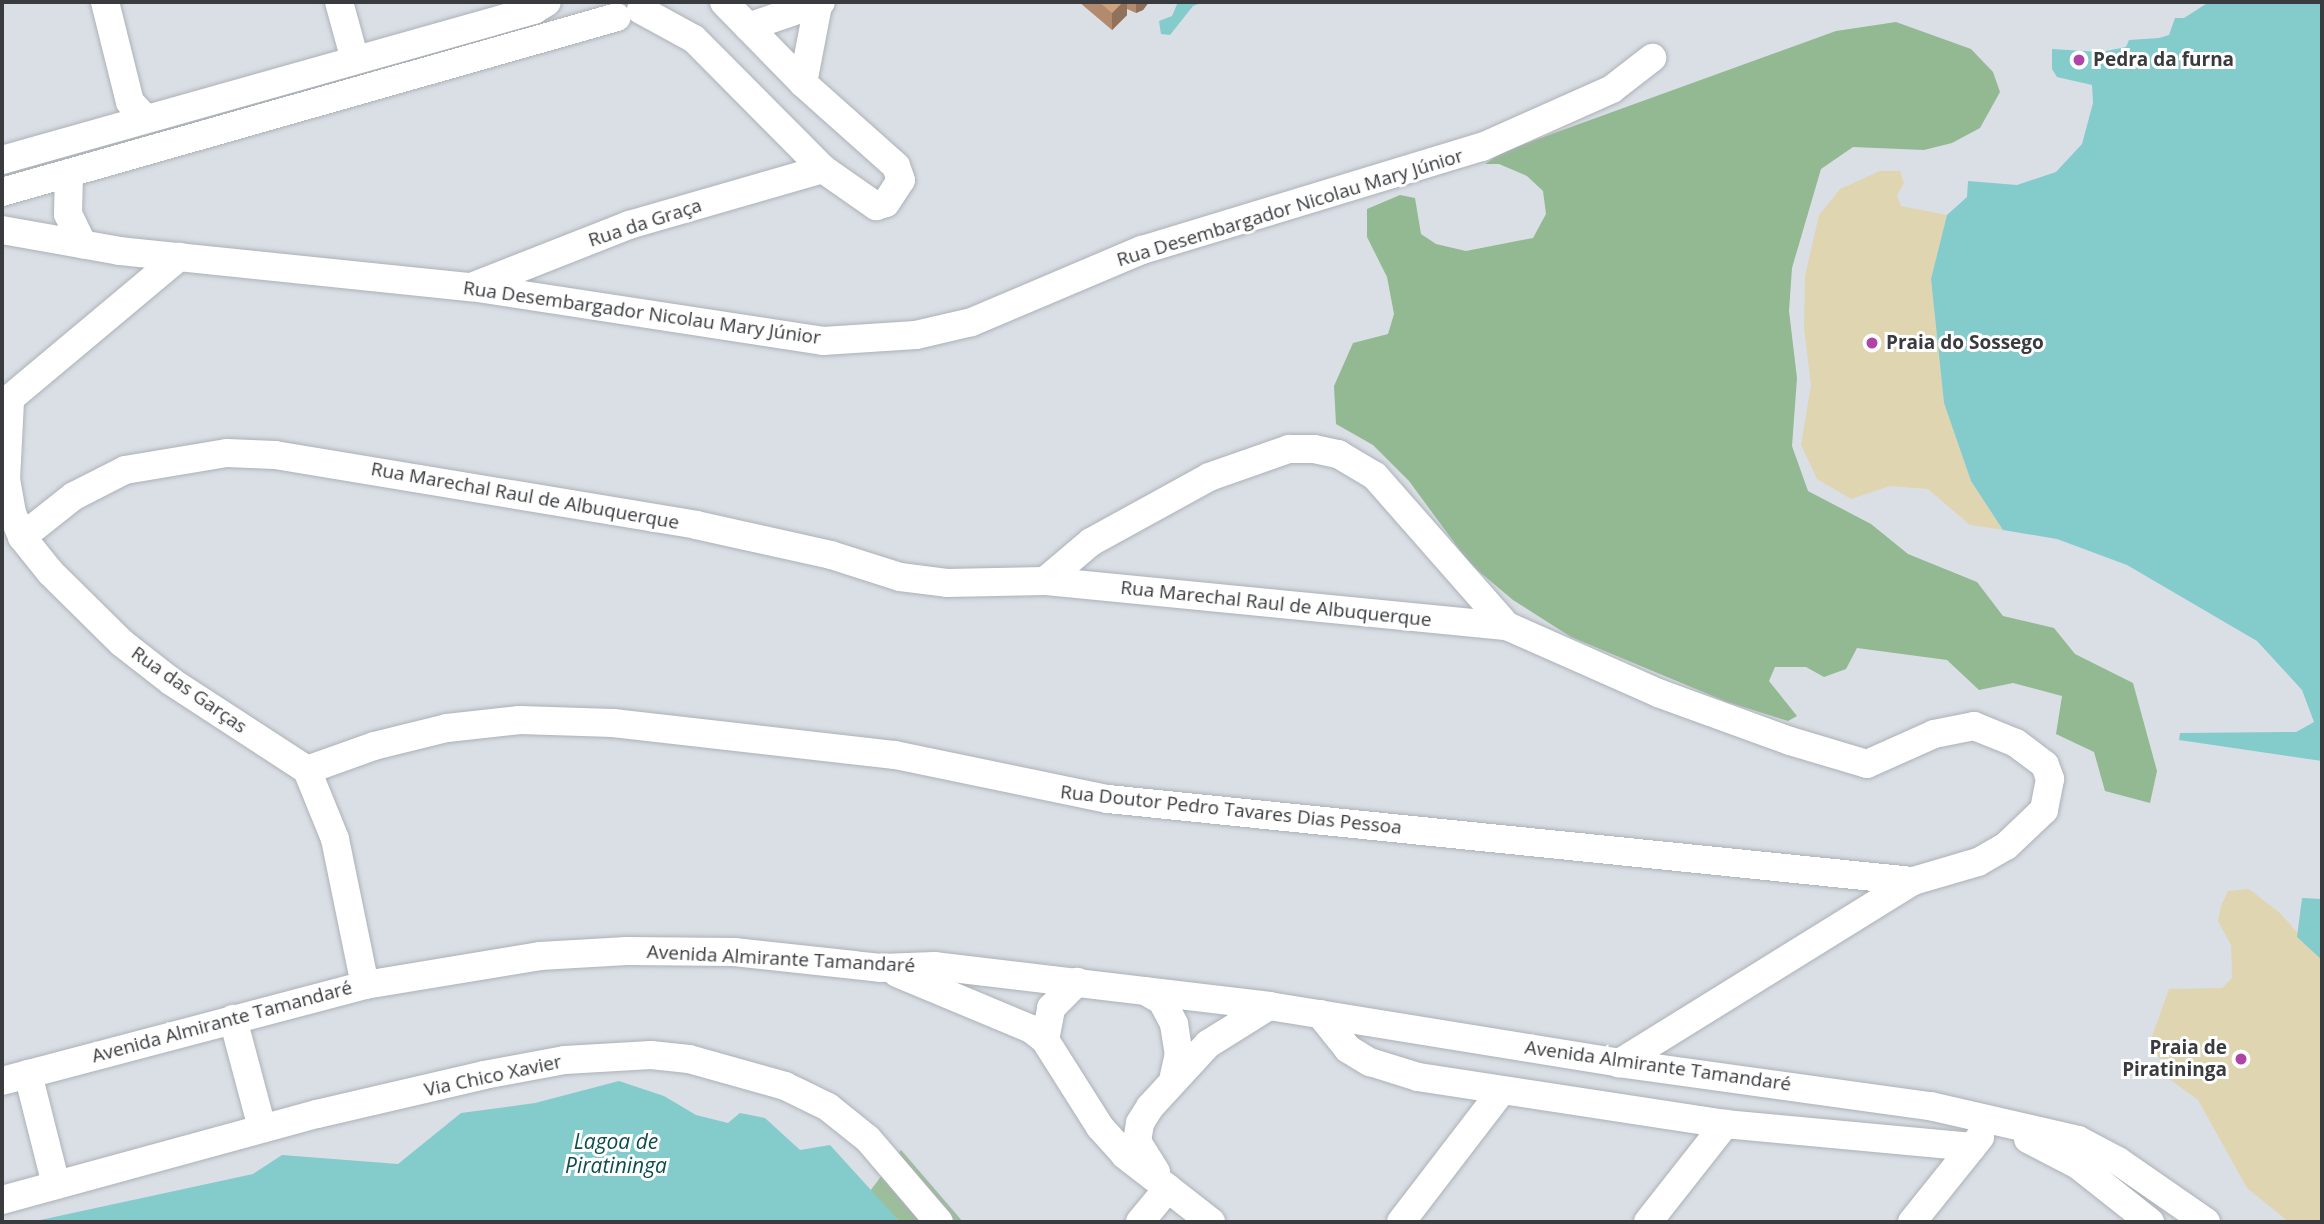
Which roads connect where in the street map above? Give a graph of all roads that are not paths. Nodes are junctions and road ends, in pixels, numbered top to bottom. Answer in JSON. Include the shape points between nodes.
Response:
{"nodes":[{"id":1,"x":105,"y":2,"type":"edge"},
{"id":2,"x":338,"y":2,"type":"edge"},
{"id":3,"x":547,"y":2,"type":"edge"},
{"id":4,"x":584,"y":2,"type":"edge"},
{"id":5,"x":724,"y":2,"type":"edge"},
{"id":6,"x":819,"y":3,"type":"edge"},
{"id":7,"x":636,"y":10,"type":"edge"},
{"id":8,"x":748,"y":27,"type":"junction"},
{"id":9,"x":1653,"y":58,"type":"dead end"},
{"id":10,"x":355,"y":61,"type":"junction"},
{"id":11,"x":803,"y":83,"type":"junction"},
{"id":12,"x":133,"y":116,"type":"junction"},
{"id":13,"x":2,"y":160,"type":"edge"},
{"id":14,"x":823,"y":169,"type":"junction"},
{"id":15,"x":69,"y":173,"type":"junction"},
{"id":16,"x":2,"y":192,"type":"edge"},
{"id":17,"x":2,"y":230,"type":"edge"},
{"id":18,"x":83,"y":244,"type":"junction"},
{"id":19,"x":179,"y":257,"type":"junction"},
{"id":20,"x":471,"y":286,"type":"junction"},
{"id":21,"x":6,"y":403,"type":"edge"},
{"id":22,"x":22,"y":537,"type":"junction"},
{"id":23,"x":1045,"y":581,"type":"junction"},
{"id":24,"x":1507,"y":626,"type":"junction"},
{"id":25,"x":307,"y":771,"type":"junction"},
{"id":26,"x":1913,"y":881,"type":"junction"},
{"id":27,"x":881,"y":968,"type":"junction"},
{"id":28,"x":1077,"y":982,"type":"junction"},
{"id":29,"x":365,"y":985,"type":"junction"},
{"id":30,"x":1145,"y":991,"type":"junction"},
{"id":31,"x":1269,"y":1006,"type":"junction"},
{"id":32,"x":1320,"y":1014,"type":"junction"},
{"id":33,"x":233,"y":1019,"type":"junction"},
{"id":34,"x":1045,"y":1040,"type":"junction"},
{"id":35,"x":1619,"y":1063,"type":"junction"},
{"id":36,"x":1174,"y":1076,"type":"junction"},
{"id":37,"x":15,"y":1077,"type":"edge"},
{"id":38,"x":1500,"y":1093,"type":"junction"},
{"id":39,"x":1082,"y":1099,"type":"junction"},
{"id":40,"x":1150,"y":1107,"type":"junction"},
{"id":41,"x":1992,"y":1121,"type":"junction"},
{"id":42,"x":1725,"y":1124,"type":"junction"},
{"id":43,"x":262,"y":1128,"type":"junction"},
{"id":44,"x":1972,"y":1147,"type":"junction"},
{"id":45,"x":56,"y":1185,"type":"junction"},
{"id":46,"x":1168,"y":1188,"type":"junction"},
{"id":47,"x":2,"y":1200,"type":"edge"},
{"id":48,"x":2189,"y":1217,"type":"edge"},
{"id":49,"x":939,"y":1222,"type":"edge"},
{"id":50,"x":1140,"y":1222,"type":"edge"},
{"id":51,"x":1211,"y":1222,"type":"edge"},
{"id":52,"x":1401,"y":1222,"type":"edge"},
{"id":53,"x":1648,"y":1222,"type":"edge"},
{"id":54,"x":1912,"y":1222,"type":"edge"},
{"id":55,"x":2150,"y":1222,"type":"edge"}],
"edges":[{"from":1,"to":12,"type":"street"},
{"from":2,"to":10,"type":"street"},
{"from":3,"to":10,"type":"street","via":[[534,10]]},
{"from":4,"to":7,"type":"street","via":[[603,14]]},
{"from":5,"to":8,"type":"street"},
{"from":6,"to":8,"type":"street"},
{"from":6,"to":11,"type":"street"},
{"from":7,"to":14,"type":"street","via":[[694,39]]},
{"from":7,"to":15,"type":"street"},
{"from":8,"to":11,"type":"street"},
{"from":9,"to":20,"type":"street","name":"Rua Desembargador Nicolau Mary Júnior","via":[[1612,89],[1482,147],[1142,250],[1007,308],[936,331],[823,341]]},
{"from":10,"to":12,"type":"street"},
{"from":11,"to":14,"type":"street","via":[[896,166],[901,180],[896,193],[876,206]]},
{"from":12,"to":13,"type":"street"},
{"from":14,"to":20,"type":"street","name":"Rua da Graça","via":[[629,225]]},
{"from":15,"to":16,"type":"street"},
{"from":15,"to":18,"type":"street","via":[[68,214]]},
{"from":17,"to":18,"type":"street","name":"Rua Desembargador Nicolau Mary Júnior"},
{"from":18,"to":19,"type":"street","name":"Rua Desembargador Nicolau Mary Júnior"},
{"from":19,"to":20,"type":"street","name":"Rua Desembargador Nicolau Mary Júnior"},
{"from":19,"to":21,"type":"street"},
{"from":21,"to":22,"type":"street","name":"Rua das Garças","via":[[6,479]]},
{"from":22,"to":23,"type":"street","name":"Rua Marechal Raul de Albuquerque","via":[[74,496],[125,470],[227,453],[275,455],[696,525],[831,555],[900,577],[947,583]]},
{"from":22,"to":25,"type":"street","name":"Rua das Garças","via":[[76,601],[172,682]]},
{"from":23,"to":24,"type":"street","name":"Rua Marechal Raul de Albuquerque"},
{"from":23,"to":24,"type":"street","name":"Rua Marechal Raul de Albuquerque","via":[[1091,542],[1209,477],[1289,449],[1314,449],[1338,454],[1375,476]]},
{"from":24,"to":26,"type":"street","name":"Rua Marechal Raul de Albuquerque","via":[[1658,693],[1867,764],[1934,734],[1974,726],[2016,743],[2045,765],[2049,796],[2029,828],[1978,862]]},
{"from":25,"to":26,"type":"street","name":"Rua Doutor Pedro Tavares Dias Pessoa","via":[[374,746],[447,728],[520,720],[613,723],[895,755],[1108,799]]},
{"from":25,"to":29,"type":"street","via":[[335,839]]},
{"from":26,"to":35,"type":"street","name":"Rua Marechal Raul de Albuquerque"},
{"from":27,"to":28,"type":"street","name":"Avenida Almirante Tamandaré","via":[[935,966]]},
{"from":27,"to":29,"type":"street","name":"Avenida Almirante Tamandaré","via":[[734,952],[627,951],[540,956]]},
{"from":27,"to":34,"type":"street","via":[[1015,1020]]},
{"from":28,"to":30,"type":"street","name":"Avenida Almirante Tamandaré"},
{"from":28,"to":34,"type":"street","via":[[1051,1008]]},
{"from":29,"to":33,"type":"street","name":"Avenida Almirante Tamandaré"},
{"from":30,"to":31,"type":"street","name":"Avenida Almirante Tamandaré"},
{"from":30,"to":36,"type":"street","via":[[1162,1001],[1174,1024],[1179,1054]]},
{"from":31,"to":32,"type":"street","name":"Avenida Almirante Tamandaré"},
{"from":31,"to":36,"type":"street","via":[[1218,1036]]},
{"from":32,"to":35,"type":"street","name":"Avenida Almirante Tamandaré"},
{"from":32,"to":38,"type":"street","via":[[1337,1039],[1370,1062]]},
{"from":33,"to":37,"type":"street","name":"Avenida Almirante Tamandaré"},
{"from":33,"to":43,"type":"street"},
{"from":34,"to":39,"type":"street"},
{"from":35,"to":41,"type":"street","name":"Avenida Almirante Tamandaré","via":[[1874,1096]]},
{"from":36,"to":40,"type":"street"},
{"from":37,"to":45,"type":"street"},
{"from":38,"to":42,"type":"street"},
{"from":38,"to":52,"type":"street"},
{"from":39,"to":40,"type":"street","via":[[1101,1114],[1120,1118]]},
{"from":39,"to":46,"type":"street","via":[[1125,1155]]},
{"from":40,"to":46,"type":"street","via":[[1140,1123],[1137,1142]]},
{"from":41,"to":44,"type":"street"},
{"from":41,"to":48,"type":"street","name":"Avenida Almirante Tamandaré","via":[[2095,1148]]},
{"from":41,"to":55,"type":"street","name":"Avenida Almirante Tamandaré","via":[[2078,1165]]},
{"from":42,"to":44,"type":"street"},
{"from":42,"to":53,"type":"street"},
{"from":43,"to":45,"type":"street","name":"Via Chico Xavier"},
{"from":43,"to":49,"type":"street","name":"Via Chico Xavier","via":[[551,1062],[651,1055],[689,1059],[785,1086],[828,1107],[867,1139]]},
{"from":44,"to":54,"type":"street"},
{"from":45,"to":47,"type":"street","name":"Via Chico Xavier"},
{"from":46,"to":50,"type":"street"},
{"from":46,"to":51,"type":"street"}]}
